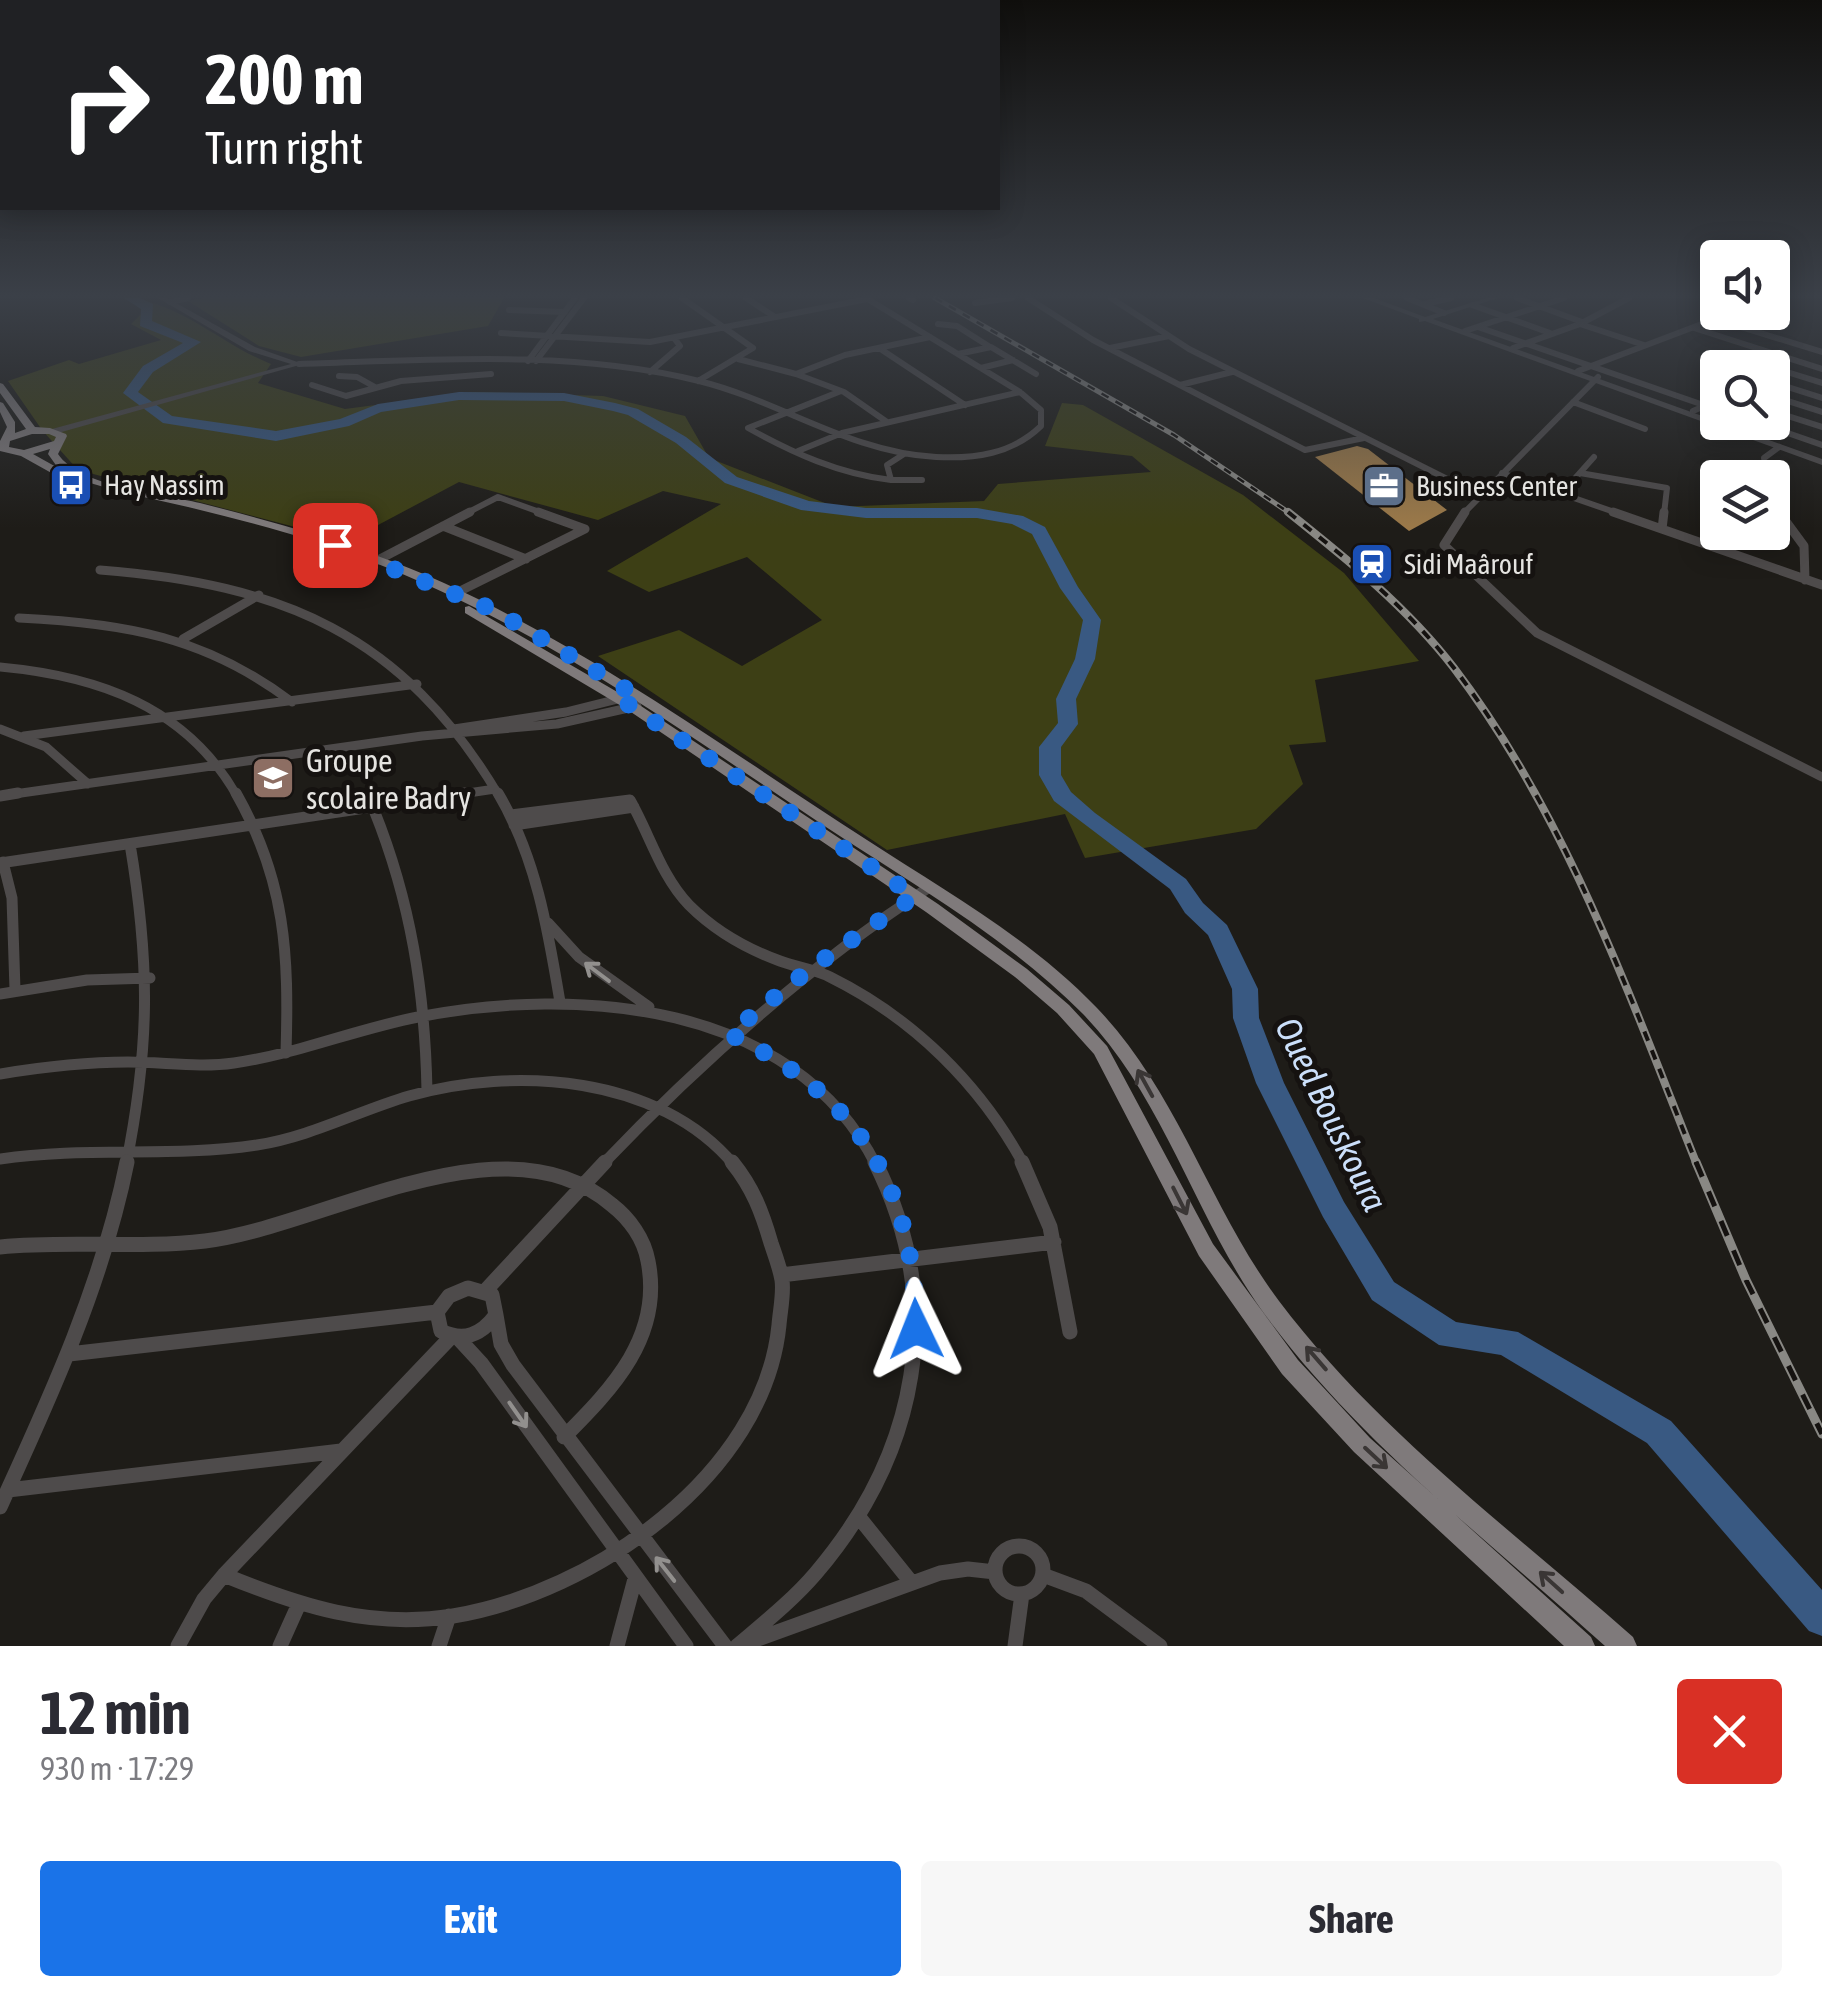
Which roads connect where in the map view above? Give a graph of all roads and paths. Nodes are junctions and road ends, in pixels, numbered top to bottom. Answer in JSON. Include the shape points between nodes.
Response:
{"nodes":[{"id":1,"x":259,"y":375,"type":"edge"},
{"id":2,"x":403,"y":375,"type":"edge"},
{"id":3,"x":480,"y":375,"type":"edge"},
{"id":4,"x":665,"y":375,"type":"edge"},
{"id":5,"x":709,"y":375,"type":"edge"},
{"id":6,"x":798,"y":375,"type":"edge"},
{"id":7,"x":921,"y":375,"type":"edge"},
{"id":8,"x":992,"y":375,"type":"edge"},
{"id":9,"x":1160,"y":375,"type":"edge"},
{"id":10,"x":1221,"y":375,"type":"edge"},
{"id":11,"x":1238,"y":375,"type":"edge"},
{"id":12,"x":1578,"y":375,"type":"edge"},
{"id":13,"x":1584,"y":375,"type":"edge"},
{"id":14,"x":1616,"y":375,"type":"edge"},
{"id":15,"x":1795,"y":375,"type":"edge"},
{"id":16,"x":339,"y":376,"type":"dead end"},
{"id":17,"x":1597,"y":379,"type":"junction"},
{"id":18,"x":400,"y":381,"type":"junction"},
{"id":19,"x":698,"y":381,"type":"junction"},
{"id":20,"x":1822,"y":383,"type":"edge"},
{"id":21,"x":312,"y":385,"type":"dead end"},
{"id":22,"x":1179,"y":385,"type":"junction"},
{"id":23,"x":0,"y":386,"type":"edge"},
{"id":24,"x":1790,"y":386,"type":"edge"},
{"id":25,"x":376,"y":388,"type":"junction"},
{"id":26,"x":1586,"y":389,"type":"junction"},
{"id":27,"x":841,"y":390,"type":"junction"},
{"id":28,"x":1020,"y":392,"type":"junction"},
{"id":29,"x":1573,"y":402,"type":"junction"},
{"id":30,"x":1790,"y":402,"type":"edge"},
{"id":31,"x":966,"y":404,"type":"junction"},
{"id":32,"x":1700,"y":404,"type":"edge"},
{"id":33,"x":0,"y":405,"type":"edge"},
{"id":34,"x":1803,"y":406,"type":"junction"},
{"id":35,"x":1700,"y":408,"type":"edge"},
{"id":36,"x":1693,"y":411,"type":"junction"},
{"id":37,"x":788,"y":412,"type":"junction"},
{"id":38,"x":1822,"y":412,"type":"edge"},
{"id":39,"x":1700,"y":414,"type":"edge"},
{"id":40,"x":1790,"y":417,"type":"edge"},
{"id":41,"x":888,"y":422,"type":"junction"},
{"id":42,"x":1822,"y":427,"type":"edge"},
{"id":43,"x":1645,"y":430,"type":"dead end"},
{"id":44,"x":32,"y":431,"type":"junction"},
{"id":45,"x":842,"y":433,"type":"junction"},
{"id":46,"x":61,"y":434,"type":"junction"},
{"id":47,"x":1790,"y":434,"type":"edge"},
{"id":48,"x":10,"y":438,"type":"junction"},
{"id":49,"x":1364,"y":438,"type":"junction"},
{"id":50,"x":1772,"y":440,"type":"edge"},
{"id":51,"x":1822,"y":445,"type":"edge"},
{"id":52,"x":1779,"y":447,"type":"junction"},
{"id":53,"x":2,"y":450,"type":"edge"},
{"id":54,"x":798,"y":451,"type":"junction"},
{"id":55,"x":24,"y":453,"type":"junction"},
{"id":56,"x":905,"y":454,"type":"junction"},
{"id":57,"x":1594,"y":457,"type":"dead end"},
{"id":58,"x":1822,"y":459,"type":"edge"},
{"id":59,"x":1764,"y":460,"type":"edge"},
{"id":60,"x":1502,"y":473,"type":"junction"},
{"id":61,"x":1580,"y":473,"type":"junction"},
{"id":62,"x":890,"y":480,"type":"junction"},
{"id":63,"x":922,"y":480,"type":"dead end"},
{"id":64,"x":1479,"y":494,"type":"junction"},
{"id":65,"x":1561,"y":494,"type":"junction"},
{"id":66,"x":443,"y":526,"type":"junction"},
{"id":67,"x":1790,"y":528,"type":"edge"},
{"id":68,"x":1662,"y":529,"type":"junction"},
{"id":69,"x":1808,"y":552,"type":"junction"},
{"id":70,"x":1822,"y":556,"type":"edge"},
{"id":71,"x":526,"y":559,"type":"junction"},
{"id":72,"x":378,"y":560,"type":"junction"},
{"id":73,"x":100,"y":570,"type":"dead end"},
{"id":74,"x":1806,"y":580,"type":"junction"},
{"id":75,"x":1822,"y":586,"type":"edge"},
{"id":76,"x":456,"y":592,"type":"junction"},
{"id":77,"x":259,"y":595,"type":"junction"},
{"id":78,"x":19,"y":618,"type":"dead end"},
{"id":79,"x":183,"y":639,"type":"junction"},
{"id":80,"x":0,"y":667,"type":"edge"},
{"id":81,"x":418,"y":684,"type":"junction"},
{"id":82,"x":634,"y":701,"type":"junction"},
{"id":83,"x":292,"y":702,"type":"junction"},
{"id":84,"x":169,"y":718,"type":"junction"},
{"id":85,"x":0,"y":729,"type":"edge"},
{"id":86,"x":459,"y":732,"type":"junction"},
{"id":87,"x":24,"y":736,"type":"junction"},
{"id":88,"x":220,"y":764,"type":"junction"},
{"id":89,"x":1822,"y":777,"type":"edge"},
{"id":90,"x":88,"y":784,"type":"junction"},
{"id":91,"x":495,"y":789,"type":"junction"},
{"id":92,"x":0,"y":796,"type":"edge"},
{"id":93,"x":374,"y":810,"type":"junction"},
{"id":94,"x":512,"y":820,"type":"junction"},
{"id":95,"x":254,"y":827,"type":"junction"},
{"id":96,"x":130,"y":844,"type":"junction"},
{"id":97,"x":2,"y":862,"type":"edge"},
{"id":98,"x":922,"y":892,"type":"junction"},
{"id":99,"x":547,"y":922,"type":"junction"},
{"id":100,"x":811,"y":968,"type":"junction"},
{"id":101,"x":150,"y":978,"type":"junction"},
{"id":102,"x":15,"y":990,"type":"junction"},
{"id":103,"x":0,"y":994,"type":"edge"},
{"id":104,"x":560,"y":1002,"type":"junction"},
{"id":105,"x":656,"y":1012,"type":"junction"},
{"id":106,"x":426,"y":1016,"type":"junction"},
{"id":107,"x":729,"y":1034,"type":"junction"},
{"id":108,"x":286,"y":1053,"type":"junction"},
{"id":109,"x":146,"y":1062,"type":"junction"},
{"id":110,"x":0,"y":1074,"type":"edge"},
{"id":111,"x":427,"y":1091,"type":"junction"},
{"id":112,"x":656,"y":1106,"type":"junction"},
{"id":113,"x":131,"y":1152,"type":"junction"},
{"id":114,"x":0,"y":1158,"type":"edge"},
{"id":115,"x":583,"y":1185,"type":"junction"},
{"id":116,"x":106,"y":1241,"type":"junction"},
{"id":117,"x":1054,"y":1242,"type":"junction"},
{"id":118,"x":0,"y":1247,"type":"edge"},
{"id":119,"x":912,"y":1258,"type":"junction"},
{"id":120,"x":782,"y":1275,"type":"junction"},
{"id":121,"x":486,"y":1290,"type":"junction"},
{"id":122,"x":437,"y":1312,"type":"junction"},
{"id":123,"x":496,"y":1315,"type":"junction"},
{"id":124,"x":1070,"y":1332,"type":"dead end"},
{"id":125,"x":454,"y":1338,"type":"junction"},
{"id":126,"x":69,"y":1354,"type":"junction"},
{"id":127,"x":564,"y":1437,"type":"junction"},
{"id":128,"x":342,"y":1451,"type":"junction"},
{"id":129,"x":8,"y":1490,"type":"junction"},
{"id":130,"x":0,"y":1507,"type":"edge"},
{"id":131,"x":858,"y":1516,"type":"junction"},
{"id":132,"x":641,"y":1538,"type":"junction"},
{"id":133,"x":616,"y":1554,"type":"junction"},
{"id":134,"x":995,"y":1572,"type":"junction"},
{"id":135,"x":224,"y":1575,"type":"junction"},
{"id":136,"x":1043,"y":1575,"type":"junction"},
{"id":137,"x":635,"y":1579,"type":"junction"},
{"id":138,"x":911,"y":1582,"type":"junction"},
{"id":139,"x":1022,"y":1594,"type":"junction"},
{"id":140,"x":298,"y":1606,"type":"junction"},
{"id":141,"x":450,"y":1616,"type":"junction"},
{"id":142,"x":178,"y":1646,"type":"edge"},
{"id":143,"x":280,"y":1646,"type":"edge"},
{"id":144,"x":439,"y":1646,"type":"edge"},
{"id":145,"x":617,"y":1646,"type":"edge"},
{"id":146,"x":686,"y":1646,"type":"edge"},
{"id":147,"x":724,"y":1646,"type":"edge"},
{"id":148,"x":738,"y":1646,"type":"edge"},
{"id":149,"x":1015,"y":1646,"type":"edge"},
{"id":150,"x":1160,"y":1646,"type":"edge"},
{"id":151,"x":1582,"y":1646,"type":"edge"},
{"id":152,"x":1624,"y":1646,"type":"edge"}],
"edges":[{"from":1,"to":46,"type":"street"},
{"from":2,"to":18,"type":"street"},
{"from":3,"to":18,"type":"street"},
{"from":4,"to":19,"type":"street"},
{"from":5,"to":19,"type":"street"},
{"from":6,"to":27,"type":"street"},
{"from":7,"to":31,"type":"street"},
{"from":8,"to":28,"type":"street"},
{"from":9,"to":22,"type":"street"},
{"from":10,"to":22,"type":"street"},
{"from":11,"to":49,"type":"street"},
{"from":12,"to":26,"type":"street"},
{"from":13,"to":17,"type":"street"},
{"from":14,"to":32,"type":"street"},
{"from":15,"to":20,"type":"street"},
{"from":16,"to":25,"type":"street"},
{"from":17,"to":26,"type":"street"},
{"from":17,"to":36,"type":"street"},
{"from":17,"to":52,"type":"street"},
{"from":18,"to":25,"type":"street"},
{"from":19,"to":37,"type":"street"},
{"from":21,"to":25,"type":"street","via":[[346,396]]},
{"from":22,"to":49,"type":"street","via":[[1304,450]]},
{"from":23,"to":44,"type":"main road"},
{"from":24,"to":34,"type":"street","via":[[1822,398]]},
{"from":26,"to":29,"type":"street"},
{"from":27,"to":37,"type":"street"},
{"from":27,"to":41,"type":"street"},
{"from":28,"to":31,"type":"street"},
{"from":28,"to":56,"type":"street","via":[[1044,418],[1024,442],[981,455]]},
{"from":29,"to":43,"type":"street"},
{"from":29,"to":60,"type":"street"},
{"from":30,"to":34,"type":"street"},
{"from":31,"to":41,"type":"street"},
{"from":33,"to":48,"type":"main road","via":[[10,417]]},
{"from":34,"to":38,"type":"street"},
{"from":35,"to":36,"type":"street"},
{"from":36,"to":39,"type":"street"},
{"from":37,"to":45,"type":"street"},
{"from":37,"to":54,"type":"street","via":[[748,428]]},
{"from":40,"to":42,"type":"street"},
{"from":41,"to":45,"type":"street"},
{"from":44,"to":46,"type":"main road"},
{"from":44,"to":48,"type":"main road"},
{"from":45,"to":54,"type":"street"},
{"from":45,"to":56,"type":"street"},
{"from":46,"to":55,"type":"main road"},
{"from":46,"to":72,"type":"main road","via":[[55,460],[89,480],[278,526]]},
{"from":47,"to":51,"type":"street"},
{"from":48,"to":53,"type":"main road"},
{"from":49,"to":64,"type":"street"},
{"from":50,"to":58,"type":"street"},
{"from":52,"to":58,"type":"street"},
{"from":52,"to":59,"type":"street"},
{"from":53,"to":55,"type":"main road"},
{"from":54,"to":62,"type":"street"},
{"from":55,"to":82,"type":"main road","via":[[86,485],[245,524],[412,584]]},
{"from":56,"to":62,"type":"street","via":[[887,465]]},
{"from":57,"to":61,"type":"street"},
{"from":60,"to":64,"type":"street"},
{"from":60,"to":65,"type":"street"},
{"from":61,"to":65,"type":"street"},
{"from":61,"to":68,"type":"street","via":[[1667,488]]},
{"from":62,"to":63,"type":"street"},
{"from":64,"to":89,"type":"street","via":[[1444,544],[1528,626]]},
{"from":65,"to":68,"type":"street"},
{"from":66,"to":71,"type":"street"},
{"from":66,"to":71,"type":"street","via":[[498,498],[585,529]]},
{"from":66,"to":72,"type":"street"},
{"from":67,"to":69,"type":"street"},
{"from":68,"to":74,"type":"street"},
{"from":69,"to":70,"type":"street"},
{"from":69,"to":74,"type":"street"},
{"from":71,"to":76,"type":"street"},
{"from":72,"to":76,"type":"main road"},
{"from":73,"to":77,"type":"street","via":[[197,580]]},
{"from":74,"to":75,"type":"street"},
{"from":76,"to":82,"type":"main road","via":[[538,634]]},
{"from":77,"to":79,"type":"street"},
{"from":77,"to":81,"type":"street","via":[[366,643]]},
{"from":78,"to":79,"type":"street","via":[[98,622]]},
{"from":79,"to":83,"type":"street","via":[[247,668]]},
{"from":80,"to":84,"type":"street","via":[[93,681]]},
{"from":81,"to":83,"type":"street"},
{"from":81,"to":86,"type":"street"},
{"from":82,"to":86,"type":"street","via":[[574,721]]},
{"from":82,"to":98,"type":"main road"},
{"from":83,"to":84,"type":"street"},
{"from":84,"to":87,"type":"street"},
{"from":84,"to":88,"type":"street"},
{"from":85,"to":87,"type":"street"},
{"from":86,"to":88,"type":"street"},
{"from":86,"to":91,"type":"street"},
{"from":87,"to":90,"type":"street"},
{"from":88,"to":90,"type":"street"},
{"from":88,"to":95,"type":"street"},
{"from":90,"to":92,"type":"street"},
{"from":91,"to":93,"type":"street"},
{"from":91,"to":94,"type":"street"},
{"from":93,"to":95,"type":"street"},
{"from":93,"to":106,"type":"street","via":[[410,903]]},
{"from":94,"to":99,"type":"street"},
{"from":94,"to":100,"type":"street","via":[[634,807],[661,868],[688,904],[742,944]]},
{"from":95,"to":96,"type":"street"},
{"from":95,"to":108,"type":"street","via":[[286,939]]},
{"from":96,"to":97,"type":"street"},
{"from":96,"to":101,"type":"street"},
{"from":97,"to":102,"type":"street","via":[[12,898]]},
{"from":98,"to":100,"type":"street"},
{"from":98,"to":151,"type":"main road","one_way":true,"via":[[1063,1009],[1101,1050],[1206,1250],[1280,1355],[1362,1445]]},
{"from":152,"to":98,"type":"main road","one_way":true,"via":[[1368,1415],[1272,1308],[1220,1226],[1138,1069],[1092,1013],[995,932]]},
{"from":99,"to":104,"type":"street"},
{"from":105,"to":99,"type":"street","one_way":true,"via":[[602,976]]},
{"from":100,"to":107,"type":"street"},
{"from":100,"to":117,"type":"street","via":[[899,1019],[965,1079],[1024,1163]]},
{"from":101,"to":102,"type":"street"},
{"from":101,"to":109,"type":"street"},
{"from":102,"to":103,"type":"street"},
{"from":104,"to":105,"type":"street"},
{"from":104,"to":106,"type":"street"},
{"from":105,"to":107,"type":"street"},
{"from":106,"to":108,"type":"street"},
{"from":106,"to":111,"type":"street"},
{"from":107,"to":112,"type":"street"},
{"from":107,"to":119,"type":"street","via":[[796,1071],[851,1122],[890,1184]]},
{"from":108,"to":109,"type":"street","via":[[230,1063]]},
{"from":109,"to":110,"type":"street"},
{"from":109,"to":113,"type":"street"},
{"from":111,"to":112,"type":"street","via":[[566,1084]]},
{"from":111,"to":113,"type":"street","via":[[265,1143]]},
{"from":112,"to":115,"type":"street"},
{"from":112,"to":120,"type":"street","via":[[701,1134],[741,1172],[766,1214]]},
{"from":113,"to":114,"type":"street"},
{"from":113,"to":116,"type":"street"},
{"from":115,"to":116,"type":"street","via":[[489,1169],[425,1181],[256,1232],[153,1245]]},
{"from":115,"to":121,"type":"street"},
{"from":115,"to":127,"type":"street","via":[[610,1200],[632,1224],[655,1283],[641,1344],[622,1376]]},
{"from":116,"to":118,"type":"street"},
{"from":116,"to":126,"type":"street"},
{"from":117,"to":119,"type":"street"},
{"from":117,"to":124,"type":"street"},
{"from":119,"to":120,"type":"street"},
{"from":119,"to":131,"type":"street","via":[[912,1368],[890,1446]]},
{"from":120,"to":132,"type":"street","via":[[779,1344],[750,1420],[702,1484]]},
{"from":121,"to":122,"type":"street","via":[[458,1291]]},
{"from":121,"to":123,"type":"street","via":[[496,1301]]},
{"from":122,"to":125,"type":"street","via":[[441,1331]]},
{"from":122,"to":126,"type":"street"},
{"from":123,"to":125,"type":"street","via":[[476,1334]]},
{"from":123,"to":127,"type":"street","via":[[506,1355]]},
{"from":125,"to":128,"type":"street"},
{"from":125,"to":133,"type":"street","one_way":true,"via":[[481,1362]]},
{"from":126,"to":129,"type":"street"},
{"from":127,"to":132,"type":"street"},
{"from":128,"to":129,"type":"street"},
{"from":128,"to":135,"type":"street"},
{"from":129,"to":130,"type":"street"},
{"from":131,"to":138,"type":"street"},
{"from":131,"to":148,"type":"street","via":[[812,1576]]},
{"from":132,"to":133,"type":"street"},
{"from":147,"to":132,"type":"street","one_way":true},
{"from":133,"to":137,"type":"street"},
{"from":133,"to":141,"type":"street","via":[[523,1596]]},
{"from":134,"to":136,"type":"street","via":[[1002,1554],[1020,1547],[1038,1556]]},
{"from":134,"to":138,"type":"street","via":[[954,1570]]},
{"from":134,"to":139,"type":"street","via":[[1004,1588]]},
{"from":135,"to":140,"type":"street"},
{"from":135,"to":142,"type":"street"},
{"from":136,"to":139,"type":"street"},
{"from":136,"to":150,"type":"street","via":[[1086,1591]]},
{"from":137,"to":145,"type":"street"},
{"from":137,"to":146,"type":"street"},
{"from":138,"to":148,"type":"street"},
{"from":139,"to":149,"type":"street"},
{"from":140,"to":141,"type":"street","via":[[375,1620]]},
{"from":140,"to":143,"type":"street"},
{"from":141,"to":144,"type":"street"}]}
